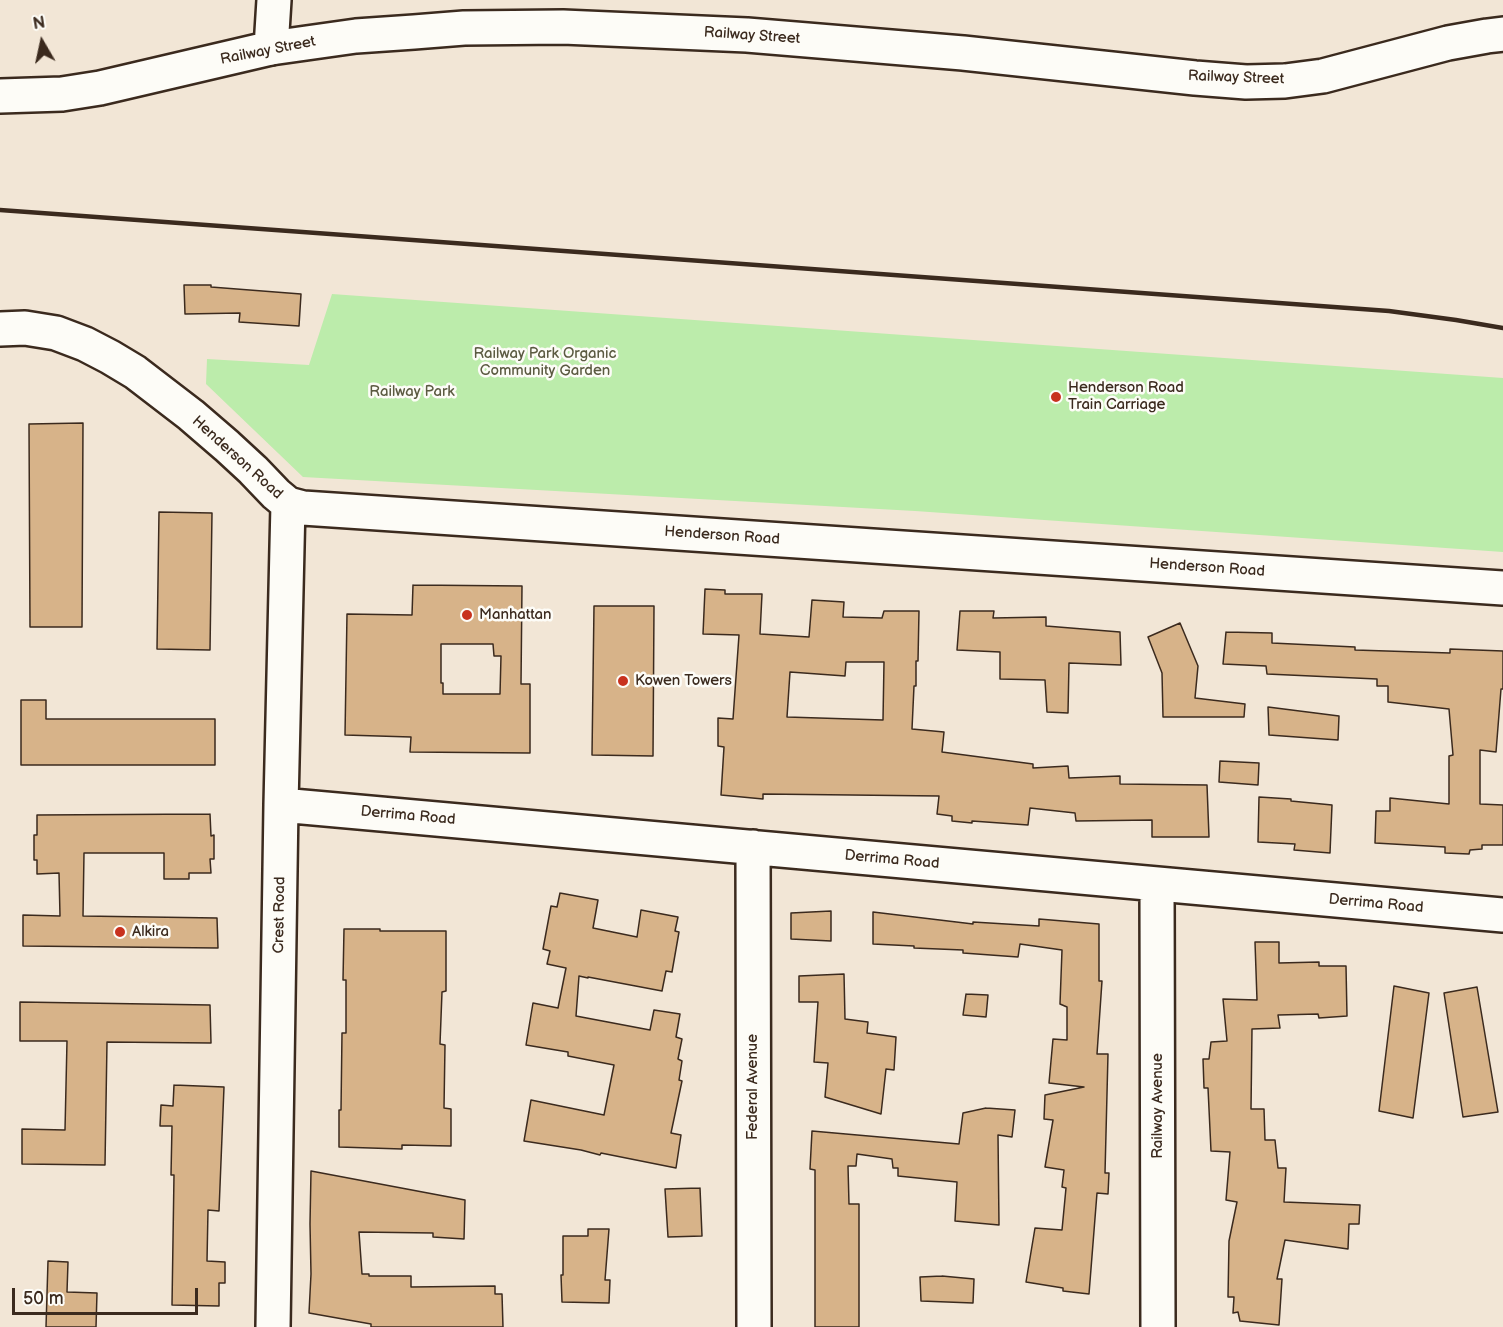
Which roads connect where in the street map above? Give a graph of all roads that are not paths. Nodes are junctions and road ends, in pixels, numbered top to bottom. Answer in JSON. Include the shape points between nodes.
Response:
{"nodes":[{"id":1,"x":274,"y":0,"type":"edge"},
{"id":2,"x":1503,"y":34,"type":"edge"},
{"id":3,"x":270,"y":48,"type":"junction"},
{"id":4,"x":0,"y":96,"type":"edge"},
{"id":5,"x":0,"y":328,"type":"edge"},
{"id":6,"x":288,"y":504,"type":"junction"},
{"id":7,"x":1503,"y":588,"type":"edge"},
{"id":8,"x":281,"y":805,"type":"junction"},
{"id":9,"x":753,"y":847,"type":"junction"},
{"id":10,"x":1157,"y":885,"type":"junction"},
{"id":11,"x":1503,"y":915,"type":"edge"},
{"id":12,"x":273,"y":1327,"type":"edge"},
{"id":13,"x":754,"y":1327,"type":"edge"},
{"id":14,"x":1158,"y":1327,"type":"edge"}],
"edges":[{"from":1,"to":3,"type":"street"},
{"from":2,"to":3,"type":"street","name":"Railway Street","via":[[1448,43],[1323,76],[1246,82],[747,35],[563,27],[464,28],[356,36]]},
{"from":3,"to":4,"type":"street","name":"Railway Street","via":[[100,88]]},
{"from":5,"to":6,"type":"street","name":"Henderson Road","via":[[56,333],[135,372],[227,446]]},
{"from":6,"to":7,"type":"street","name":"Henderson Road"},
{"from":6,"to":8,"type":"street","name":"Crest Road"},
{"from":8,"to":9,"type":"street","name":"Derrima Road"},
{"from":8,"to":12,"type":"street","name":"Crest Road"},
{"from":9,"to":10,"type":"street","name":"Derrima Road"},
{"from":9,"to":13,"type":"street","name":"Federal Avenue"},
{"from":10,"to":11,"type":"street","name":"Derrima Road"},
{"from":10,"to":14,"type":"street","name":"Railway Avenue"}]}
